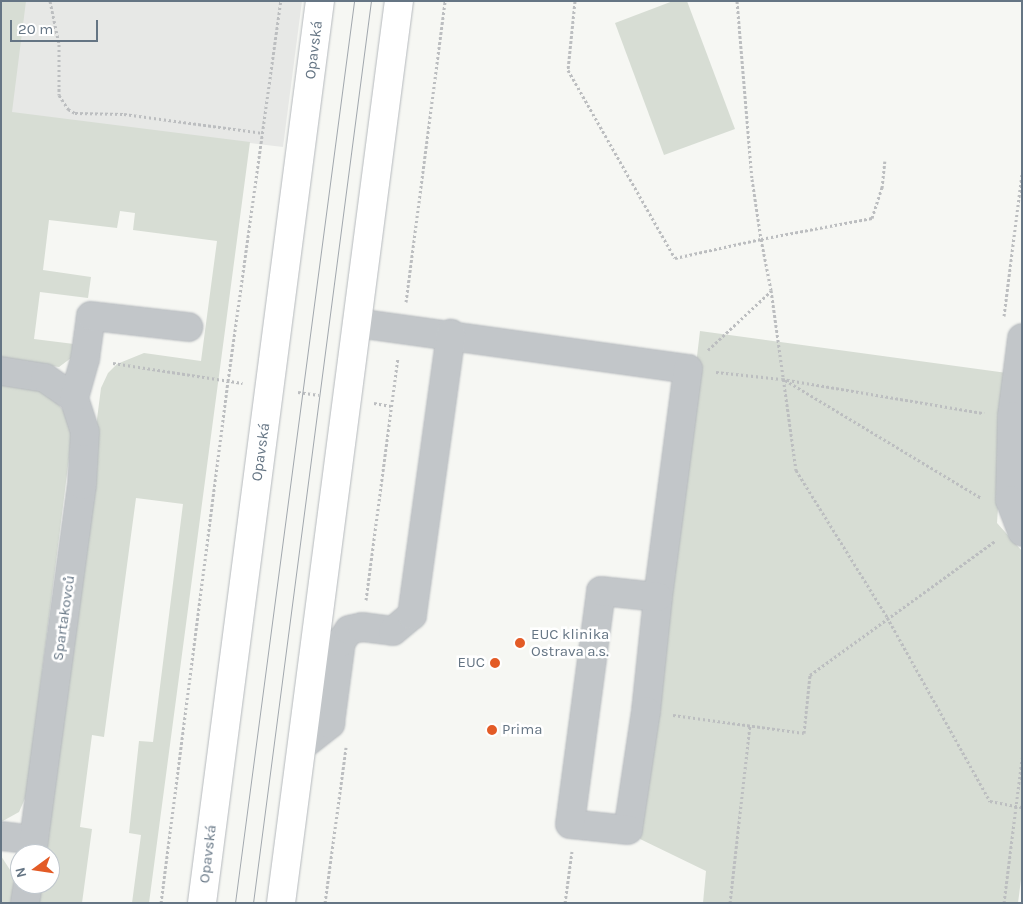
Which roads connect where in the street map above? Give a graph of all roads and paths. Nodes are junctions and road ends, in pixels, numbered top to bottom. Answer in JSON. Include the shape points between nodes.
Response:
{"nodes":[{"id":1,"x":50,"y":1,"type":"edge"},
{"id":2,"x":281,"y":1,"type":"edge"},
{"id":3,"x":320,"y":1,"type":"edge"},
{"id":4,"x":399,"y":1,"type":"edge"},
{"id":5,"x":445,"y":1,"type":"edge"},
{"id":6,"x":575,"y":1,"type":"edge"},
{"id":7,"x":737,"y":1,"type":"edge"},
{"id":8,"x":262,"y":133,"type":"junction"},
{"id":9,"x":885,"y":161,"type":"dead end"},
{"id":10,"x":1022,"y":173,"type":"edge"},
{"id":11,"x":761,"y":238,"type":"junction"},
{"id":12,"x":771,"y":290,"type":"junction"},
{"id":13,"x":1004,"y":318,"type":"dead end"},
{"id":14,"x":357,"y":323,"type":"junction"},
{"id":15,"x":188,"y":327,"type":"dead end"},
{"id":16,"x":402,"y":329,"type":"junction"},
{"id":17,"x":450,"y":334,"type":"junction"},
{"id":18,"x":1022,"y":338,"type":"edge"},
{"id":19,"x":85,"y":359,"type":"junction"},
{"id":20,"x":688,"y":369,"type":"junction"},
{"id":21,"x":1,"y":371,"type":"edge"},
{"id":22,"x":782,"y":379,"type":"junction"},
{"id":23,"x":228,"y":380,"type":"junction"},
{"id":24,"x":270,"y":387,"type":"junction"},
{"id":25,"x":74,"y":398,"type":"junction"},
{"id":26,"x":347,"y":399,"type":"junction"},
{"id":27,"x":391,"y":406,"type":"junction"},
{"id":28,"x":1012,"y":416,"type":"junction"},
{"id":29,"x":982,"y":499,"type":"dead end"},
{"id":30,"x":1012,"y":534,"type":"edge"},
{"id":31,"x":658,"y":597,"type":"junction"},
{"id":32,"x":887,"y":618,"type":"junction"},
{"id":33,"x":362,"y":628,"type":"junction"},
{"id":34,"x":646,"y":711,"type":"junction"},
{"id":35,"x":750,"y":726,"type":"junction"},
{"id":36,"x":347,"y":741,"type":"dead end"},
{"id":37,"x":302,"y":746,"type":"junction"},
{"id":38,"x":1022,"y":758,"type":"edge"},
{"id":39,"x":1016,"y":806,"type":"junction"},
{"id":40,"x":1022,"y":807,"type":"edge"},
{"id":41,"x":1,"y":836,"type":"edge"},
{"id":42,"x":24,"y":844,"type":"edge"},
{"id":43,"x":33,"y":844,"type":"edge"},
{"id":44,"x":572,"y":850,"type":"dead end"},
{"id":45,"x":161,"y":903,"type":"edge"},
{"id":46,"x":202,"y":903,"type":"edge"},
{"id":47,"x":282,"y":903,"type":"edge"},
{"id":48,"x":326,"y":903,"type":"edge"},
{"id":49,"x":565,"y":903,"type":"edge"},
{"id":50,"x":730,"y":903,"type":"edge"},
{"id":51,"x":1004,"y":903,"type":"edge"}],
"edges":[{"from":1,"to":8,"type":"path","via":[[59,44],[59,95],[68,109],[75,113],[124,114]]},
{"from":2,"to":8,"type":"path"},
{"from":3,"to":24,"type":"main road","name":"Opavská"},
{"from":4,"to":14,"type":"main road"},
{"from":5,"to":16,"type":"path"},
{"from":6,"to":11,"type":"path","via":[[568,70],[675,258]]},
{"from":7,"to":11,"type":"path","via":[[752,179]]},
{"from":8,"to":23,"type":"path"},
{"from":9,"to":11,"type":"path","via":[[882,188],[872,218]]},
{"from":10,"to":13,"type":"path"},
{"from":11,"to":12,"type":"path"},
{"from":12,"to":20,"type":"path"},
{"from":12,"to":22,"type":"path"},
{"from":14,"to":16,"type":"street"},
{"from":14,"to":26,"type":"main road"},
{"from":15,"to":19,"type":"street","via":[[91,316]]},
{"from":16,"to":17,"type":"street"},
{"from":16,"to":27,"type":"path"},
{"from":17,"to":20,"type":"street"},
{"from":17,"to":33,"type":"street","via":[[412,615],[393,631]]},
{"from":18,"to":28,"type":"street"},
{"from":19,"to":23,"type":"path"},
{"from":19,"to":25,"type":"street"},
{"from":20,"to":22,"type":"path"},
{"from":20,"to":31,"type":"street"},
{"from":21,"to":25,"type":"street","via":[[45,378]]},
{"from":22,"to":28,"type":"path"},
{"from":22,"to":29,"type":"path"},
{"from":22,"to":32,"type":"path","via":[[796,470]]},
{"from":23,"to":24,"type":"path"},
{"from":23,"to":45,"type":"path"},
{"from":24,"to":26,"type":"path"},
{"from":24,"to":46,"type":"main road","name":"Opavská"},
{"from":25,"to":43,"type":"street","name":"Spartakovců","via":[[85,432],[82,484]]},
{"from":26,"to":27,"type":"path"},
{"from":26,"to":37,"type":"main road"},
{"from":27,"to":33,"type":"path"},
{"from":28,"to":30,"type":"street"},
{"from":30,"to":32,"type":"path"},
{"from":31,"to":34,"type":"street"},
{"from":31,"to":34,"type":"street","via":[[602,591],[570,824],[628,830]]},
{"from":32,"to":35,"type":"path","via":[[810,675],[804,733]]},
{"from":32,"to":39,"type":"path","via":[[990,801]]},
{"from":33,"to":37,"type":"street","via":[[349,630],[341,642],[330,724]]},
{"from":34,"to":35,"type":"path"},
{"from":35,"to":50,"type":"path"},
{"from":36,"to":48,"type":"path"},
{"from":37,"to":47,"type":"main road"},
{"from":38,"to":39,"type":"path"},
{"from":39,"to":40,"type":"path"},
{"from":39,"to":51,"type":"path"},
{"from":41,"to":42,"type":"street"},
{"from":44,"to":49,"type":"path"}]}
